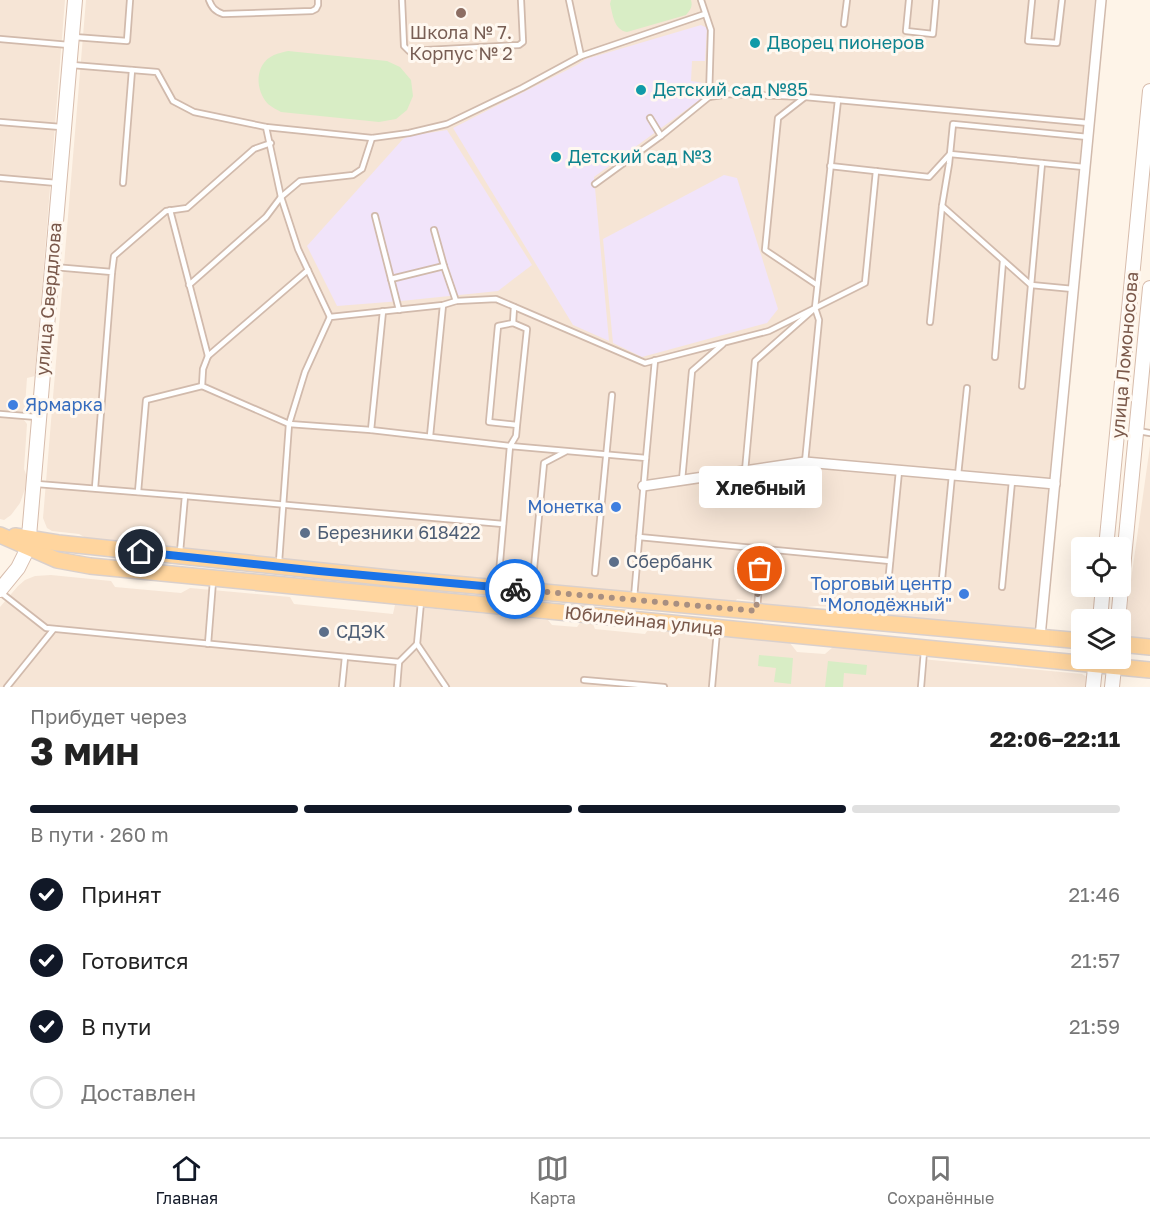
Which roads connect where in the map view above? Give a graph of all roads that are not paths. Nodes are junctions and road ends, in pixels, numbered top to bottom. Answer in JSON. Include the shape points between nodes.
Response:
{"nodes":[{"id":1,"x":75,"y":0,"type":"edge"},
{"id":2,"x":130,"y":0,"type":"edge"},
{"id":3,"x":209,"y":0,"type":"edge"},
{"id":4,"x":318,"y":0,"type":"edge"},
{"id":5,"x":402,"y":0,"type":"edge"},
{"id":6,"x":522,"y":0,"type":"edge"},
{"id":7,"x":569,"y":0,"type":"edge"},
{"id":8,"x":700,"y":0,"type":"edge"},
{"id":9,"x":847,"y":0,"type":"edge"},
{"id":10,"x":909,"y":0,"type":"edge"},
{"id":11,"x":936,"y":0,"type":"edge"},
{"id":12,"x":1032,"y":0,"type":"edge"},
{"id":13,"x":1062,"y":0,"type":"edge"},
{"id":14,"x":1101,"y":0,"type":"edge"},
{"id":15,"x":705,"y":14,"type":"junction"},
{"id":16,"x":844,"y":24,"type":"dead end"},
{"id":17,"x":0,"y":39,"type":"edge"},
{"id":18,"x":71,"y":41,"type":"junction"},
{"id":19,"x":581,"y":56,"type":"junction"},
{"id":20,"x":69,"y":64,"type":"junction"},
{"id":21,"x":132,"y":70,"type":"junction"},
{"id":22,"x":1150,"y":91,"type":"edge"},
{"id":23,"x":805,"y":97,"type":"junction"},
{"id":24,"x":710,"y":98,"type":"junction"},
{"id":25,"x":837,"y":100,"type":"junction"},
{"id":26,"x":954,"y":111,"type":"junction"},
{"id":27,"x":650,"y":118,"type":"dead end"},
{"id":28,"x":0,"y":122,"type":"edge"},
{"id":29,"x":1089,"y":123,"type":"junction"},
{"id":30,"x":953,"y":124,"type":"junction"},
{"id":31,"x":64,"y":127,"type":"junction"},
{"id":32,"x":266,"y":127,"type":"junction"},
{"id":33,"x":661,"y":136,"type":"junction"},
{"id":34,"x":1088,"y":136,"type":"junction"},
{"id":35,"x":372,"y":138,"type":"junction"},
{"id":36,"x":271,"y":143,"type":"junction"},
{"id":37,"x":950,"y":154,"type":"junction"},
{"id":38,"x":1042,"y":163,"type":"junction"},
{"id":39,"x":830,"y":166,"type":"junction"},
{"id":40,"x":1085,"y":167,"type":"junction"},
{"id":41,"x":876,"y":171,"type":"junction"},
{"id":42,"x":0,"y":178,"type":"edge"},
{"id":43,"x":59,"y":183,"type":"junction"},
{"id":44,"x":123,"y":183,"type":"dead end"},
{"id":45,"x":595,"y":184,"type":"dead end"},
{"id":46,"x":281,"y":197,"type":"junction"},
{"id":47,"x":942,"y":206,"type":"junction"},
{"id":48,"x":170,"y":210,"type":"junction"},
{"id":49,"x":375,"y":216,"type":"dead end"},
{"id":50,"x":434,"y":230,"type":"dead end"},
{"id":51,"x":1003,"y":261,"type":"junction"},
{"id":52,"x":444,"y":266,"type":"junction"},
{"id":53,"x":52,"y":267,"type":"junction"},
{"id":54,"x":308,"y":270,"type":"junction"},
{"id":55,"x":112,"y":272,"type":"junction"},
{"id":56,"x":391,"y":279,"type":"junction"},
{"id":57,"x":189,"y":285,"type":"junction"},
{"id":58,"x":817,"y":285,"type":"junction"},
{"id":59,"x":1031,"y":285,"type":"junction"},
{"id":60,"x":1150,"y":288,"type":"edge"},
{"id":61,"x":1073,"y":290,"type":"junction"},
{"id":62,"x":456,"y":301,"type":"junction"},
{"id":63,"x":442,"y":305,"type":"junction"},
{"id":64,"x":514,"y":307,"type":"junction"},
{"id":65,"x":815,"y":308,"type":"junction"},
{"id":66,"x":399,"y":310,"type":"junction"},
{"id":67,"x":383,"y":311,"type":"junction"},
{"id":68,"x":330,"y":317,"type":"junction"},
{"id":69,"x":930,"y":322,"type":"dead end"},
{"id":70,"x":513,"y":323,"type":"junction"},
{"id":71,"x":724,"y":343,"type":"junction"},
{"id":72,"x":208,"y":356,"type":"junction"},
{"id":73,"x":995,"y":357,"type":"dead end"},
{"id":74,"x":655,"y":360,"type":"junction"},
{"id":75,"x":202,"y":386,"type":"junction"},
{"id":76,"x":1022,"y":386,"type":"dead end"},
{"id":77,"x":967,"y":388,"type":"dead end"},
{"id":78,"x":1145,"y":393,"type":"edge"},
{"id":79,"x":612,"y":394,"type":"dead end"},
{"id":80,"x":0,"y":414,"type":"edge"},
{"id":81,"x":40,"y":417,"type":"junction"},
{"id":82,"x":289,"y":424,"type":"junction"},
{"id":83,"x":517,"y":425,"type":"junction"},
{"id":84,"x":371,"y":430,"type":"junction"},
{"id":85,"x":1143,"y":432,"type":"edge"},
{"id":86,"x":430,"y":436,"type":"junction"},
{"id":87,"x":510,"y":446,"type":"junction"},
{"id":88,"x":567,"y":451,"type":"junction"},
{"id":89,"x":606,"y":454,"type":"junction"},
{"id":90,"x":646,"y":458,"type":"junction"},
{"id":91,"x":806,"y":462,"type":"junction"},
{"id":92,"x":745,"y":471,"type":"junction"},
{"id":93,"x":899,"y":471,"type":"junction"},
{"id":94,"x":955,"y":476,"type":"junction"},
{"id":95,"x":682,"y":480,"type":"junction"},
{"id":96,"x":1012,"y":481,"type":"junction"},
{"id":97,"x":34,"y":483,"type":"junction"},
{"id":98,"x":1055,"y":484,"type":"junction"},
{"id":99,"x":644,"y":486,"type":"junction"},
{"id":100,"x":95,"y":489,"type":"junction"},
{"id":101,"x":138,"y":492,"type":"junction"},
{"id":102,"x":185,"y":496,"type":"junction"},
{"id":103,"x":283,"y":504,"type":"junction"},
{"id":104,"x":503,"y":524,"type":"junction"},
{"id":105,"x":0,"y":534,"type":"edge"},
{"id":106,"x":639,"y":537,"type":"junction"},
{"id":107,"x":1107,"y":537,"type":"edge"},
{"id":108,"x":29,"y":543,"type":"junction"},
{"id":109,"x":762,"y":549,"type":"junction"},
{"id":110,"x":180,"y":556,"type":"junction"},
{"id":111,"x":890,"y":561,"type":"junction"},
{"id":112,"x":279,"y":567,"type":"junction"},
{"id":113,"x":534,"y":568,"type":"dead end"},
{"id":114,"x":595,"y":573,"type":"dead end"},
{"id":115,"x":213,"y":577,"type":"junction"},
{"id":116,"x":942,"y":579,"type":"dead end"},
{"id":117,"x":888,"y":584,"type":"dead end"},
{"id":118,"x":1002,"y":587,"type":"dead end"},
{"id":119,"x":498,"y":588,"type":"junction"},
{"id":120,"x":0,"y":591,"type":"edge"},
{"id":121,"x":421,"y":599,"type":"junction"},
{"id":122,"x":633,"y":600,"type":"junction"},
{"id":123,"x":1119,"y":609,"type":"edge"},
{"id":124,"x":756,"y":611,"type":"junction"},
{"id":125,"x":717,"y":628,"type":"junction"},
{"id":126,"x":53,"y":630,"type":"junction"},
{"id":127,"x":1041,"y":637,"type":"junction"},
{"id":128,"x":1071,"y":640,"type":"edge"},
{"id":129,"x":208,"y":644,"type":"junction"},
{"id":130,"x":417,"y":644,"type":"junction"},
{"id":131,"x":1131,"y":645,"type":"edge"},
{"id":132,"x":1150,"y":647,"type":"edge"},
{"id":133,"x":924,"y":648,"type":"junction"},
{"id":134,"x":345,"y":657,"type":"junction"},
{"id":135,"x":1071,"y":660,"type":"edge"},
{"id":136,"x":399,"y":662,"type":"junction"},
{"id":137,"x":1131,"y":666,"type":"edge"},
{"id":138,"x":1095,"y":669,"type":"edge"},
{"id":139,"x":1114,"y":669,"type":"edge"},
{"id":140,"x":1150,"y":670,"type":"edge"},
{"id":141,"x":584,"y":680,"type":"dead end"},
{"id":142,"x":7,"y":687,"type":"edge"},
{"id":143,"x":342,"y":687,"type":"edge"},
{"id":144,"x":397,"y":687,"type":"edge"},
{"id":145,"x":446,"y":687,"type":"edge"},
{"id":146,"x":664,"y":687,"type":"edge"},
{"id":147,"x":712,"y":687,"type":"edge"},
{"id":148,"x":921,"y":687,"type":"edge"},
{"id":149,"x":1093,"y":687,"type":"edge"},
{"id":150,"x":1112,"y":687,"type":"edge"}],
"edges":[{"from":1,"to":18,"type":"main road","name":"улица Свердлова"},
{"from":2,"to":18,"type":"lane","via":[[127,41]]},
{"from":3,"to":4,"type":"lane","via":[[223,14],[312,11]]},
{"from":5,"to":6,"type":"lane","via":[[405,46],[409,51],[519,45],[523,42]]},
{"from":7,"to":19,"type":"lane"},
{"from":8,"to":15,"type":"lane"},
{"from":9,"to":16,"type":"lane"},
{"from":10,"to":11,"type":"lane","via":[[906,32],[933,34]]},
{"from":12,"to":13,"type":"lane","via":[[1028,41],[1058,44]]},
{"from":14,"to":29,"type":"street"},
{"from":15,"to":19,"type":"lane"},
{"from":15,"to":24,"type":"lane","via":[[711,30]]},
{"from":17,"to":18,"type":"lane"},
{"from":18,"to":20,"type":"main road","name":"улица Свердлова"},
{"from":19,"to":35,"type":"lane","via":[[447,124]]},
{"from":20,"to":21,"type":"lane"},
{"from":20,"to":31,"type":"main road","name":"улица Свердлова"},
{"from":21,"to":32,"type":"lane","via":[[157,72],[173,101],[194,112]]},
{"from":21,"to":44,"type":"lane"},
{"from":22,"to":107,"type":"main road","name":"улица Ломоносова"},
{"from":23,"to":24,"type":"lane","via":[[729,94]]},
{"from":23,"to":25,"type":"lane"},
{"from":23,"to":58,"type":"lane","via":[[778,118],[765,250]]},
{"from":24,"to":33,"type":"lane"},
{"from":25,"to":26,"type":"lane"},
{"from":25,"to":39,"type":"lane"},
{"from":26,"to":29,"type":"lane"},
{"from":26,"to":30,"type":"lane"},
{"from":27,"to":33,"type":"lane"},
{"from":28,"to":31,"type":"lane"},
{"from":29,"to":34,"type":"street"},
{"from":30,"to":34,"type":"lane"},
{"from":30,"to":37,"type":"lane"},
{"from":31,"to":43,"type":"main road","name":"улица Свердлова"},
{"from":32,"to":35,"type":"lane"},
{"from":32,"to":36,"type":"lane"},
{"from":33,"to":45,"type":"lane"},
{"from":34,"to":40,"type":"street"},
{"from":35,"to":46,"type":"lane","via":[[362,169],[353,175],[300,181]]},
{"from":36,"to":46,"type":"lane"},
{"from":36,"to":48,"type":"lane","via":[[254,149],[187,208]]},
{"from":37,"to":38,"type":"lane"},
{"from":37,"to":41,"type":"lane","via":[[928,177]]},
{"from":37,"to":47,"type":"lane"},
{"from":38,"to":40,"type":"lane"},
{"from":38,"to":59,"type":"lane"},
{"from":39,"to":41,"type":"lane"},
{"from":39,"to":58,"type":"lane"},
{"from":40,"to":61,"type":"street"},
{"from":41,"to":65,"type":"lane","via":[[865,283]]},
{"from":42,"to":43,"type":"lane"},
{"from":43,"to":53,"type":"main road","name":"улица Свердлова"},
{"from":46,"to":54,"type":"lane"},
{"from":46,"to":57,"type":"lane","via":[[266,217]]},
{"from":47,"to":51,"type":"lane"},
{"from":47,"to":69,"type":"lane"},
{"from":48,"to":55,"type":"lane","via":[[114,256]]},
{"from":48,"to":57,"type":"lane"},
{"from":49,"to":56,"type":"lane"},
{"from":50,"to":52,"type":"lane"},
{"from":51,"to":59,"type":"lane"},
{"from":51,"to":73,"type":"lane"},
{"from":52,"to":56,"type":"lane"},
{"from":52,"to":62,"type":"lane"},
{"from":53,"to":55,"type":"lane"},
{"from":53,"to":81,"type":"main road","name":"улица Свердлова"},
{"from":54,"to":68,"type":"lane"},
{"from":54,"to":72,"type":"lane"},
{"from":55,"to":100,"type":"lane"},
{"from":56,"to":66,"type":"lane"},
{"from":57,"to":72,"type":"lane"},
{"from":58,"to":65,"type":"lane"},
{"from":59,"to":61,"type":"lane"},
{"from":59,"to":76,"type":"lane"},
{"from":60,"to":78,"type":"main road","name":"улица Ломоносова"},
{"from":61,"to":98,"type":"street"},
{"from":62,"to":63,"type":"lane"},
{"from":62,"to":64,"type":"lane","via":[[496,299]]},
{"from":63,"to":66,"type":"lane"},
{"from":63,"to":86,"type":"lane"},
{"from":64,"to":70,"type":"lane"},
{"from":64,"to":74,"type":"lane","via":[[645,363]]},
{"from":65,"to":71,"type":"lane","via":[[769,331]]},
{"from":65,"to":91,"type":"lane","via":[[819,320]]},
{"from":65,"to":92,"type":"lane","via":[[755,361]]},
{"from":66,"to":67,"type":"lane"},
{"from":67,"to":68,"type":"lane"},
{"from":67,"to":84,"type":"lane"},
{"from":68,"to":82,"type":"lane","via":[[305,372]]},
{"from":70,"to":83,"type":"lane","via":[[527,329]]},
{"from":70,"to":83,"type":"lane","via":[[498,326],[489,422]]},
{"from":71,"to":74,"type":"lane"},
{"from":71,"to":95,"type":"lane","via":[[692,371]]},
{"from":72,"to":75,"type":"lane"},
{"from":74,"to":90,"type":"lane"},
{"from":75,"to":82,"type":"lane"},
{"from":75,"to":101,"type":"lane","via":[[146,400]]},
{"from":77,"to":94,"type":"lane"},
{"from":78,"to":85,"type":"main road","name":"улица Ломоносова"},
{"from":79,"to":89,"type":"lane"},
{"from":80,"to":81,"type":"lane"},
{"from":81,"to":97,"type":"main road","name":"улица Свердлова"},
{"from":82,"to":84,"type":"lane"},
{"from":82,"to":103,"type":"lane"},
{"from":83,"to":87,"type":"lane"},
{"from":84,"to":86,"type":"lane"},
{"from":85,"to":123,"type":"main road","name":"улица Ломоносова"},
{"from":86,"to":87,"type":"lane"},
{"from":87,"to":88,"type":"lane"},
{"from":87,"to":104,"type":"lane"},
{"from":88,"to":89,"type":"lane"},
{"from":88,"to":113,"type":"lane","via":[[544,463]]},
{"from":89,"to":90,"type":"lane"},
{"from":89,"to":114,"type":"lane"},
{"from":90,"to":99,"type":"lane"},
{"from":91,"to":92,"type":"street"},
{"from":91,"to":93,"type":"street"},
{"from":92,"to":95,"type":"street"},
{"from":93,"to":94,"type":"street"},
{"from":93,"to":111,"type":"lane"},
{"from":94,"to":96,"type":"street"},
{"from":94,"to":116,"type":"lane"},
{"from":95,"to":99,"type":"street"},
{"from":96,"to":98,"type":"street"},
{"from":96,"to":118,"type":"lane"},
{"from":97,"to":100,"type":"lane"},
{"from":97,"to":108,"type":"main road","name":"улица Свердлова"},
{"from":98,"to":127,"type":"street"},
{"from":99,"to":106,"type":"lane"},
{"from":100,"to":101,"type":"lane"},
{"from":101,"to":102,"type":"lane"},
{"from":102,"to":103,"type":"lane"},
{"from":102,"to":110,"type":"lane"},
{"from":103,"to":104,"type":"lane"},
{"from":103,"to":112,"type":"lane"},
{"from":104,"to":119,"type":"lane"},
{"from":105,"to":108,"type":"main road","name":"Юбилейная улица"},
{"from":106,"to":109,"type":"lane"},
{"from":106,"to":122,"type":"lane"},
{"from":108,"to":110,"type":"main road","name":"Юбилейная улица"},
{"from":108,"to":115,"type":"main road","name":"Юбилейная улица","via":[[57,560]]},
{"from":108,"to":120,"type":"main road","name":"улица Свердлова","via":[[18,568]]},
{"from":109,"to":111,"type":"lane"},
{"from":109,"to":124,"type":"lane"},
{"from":110,"to":112,"type":"main road","name":"Юбилейная улица"},
{"from":111,"to":117,"type":"lane"},
{"from":112,"to":119,"type":"main road","name":"Юбилейная улица"},
{"from":115,"to":121,"type":"main road","name":"Юбилейная улица"},
{"from":115,"to":129,"type":"lane"},
{"from":119,"to":122,"type":"main road","name":"Юбилейная улица"},
{"from":120,"to":126,"type":"lane"},
{"from":121,"to":125,"type":"main road","name":"Юбилейная улица"},
{"from":121,"to":130,"type":"lane"},
{"from":122,"to":124,"type":"main road","name":"Юбилейная улица"},
{"from":124,"to":127,"type":"main road","name":"Юбилейная улица"},
{"from":125,"to":133,"type":"main road","name":"Юбилейная улица"},
{"from":125,"to":147,"type":"lane"},
{"from":126,"to":129,"type":"lane"},
{"from":126,"to":142,"type":"lane"},
{"from":127,"to":128,"type":"main road","name":"Юбилейная улица"},
{"from":129,"to":134,"type":"lane"},
{"from":130,"to":136,"type":"lane"},
{"from":130,"to":145,"type":"lane"},
{"from":131,"to":132,"type":"main road"},
{"from":133,"to":135,"type":"main road","name":"Юбилейная улица"},
{"from":133,"to":148,"type":"lane"},
{"from":134,"to":136,"type":"lane"},
{"from":134,"to":143,"type":"lane"},
{"from":136,"to":144,"type":"lane"},
{"from":137,"to":140,"type":"main road","name":"Юбилейная улица"},
{"from":138,"to":149,"type":"main road"},
{"from":139,"to":150,"type":"main road"},
{"from":141,"to":146,"type":"lane"}]}
